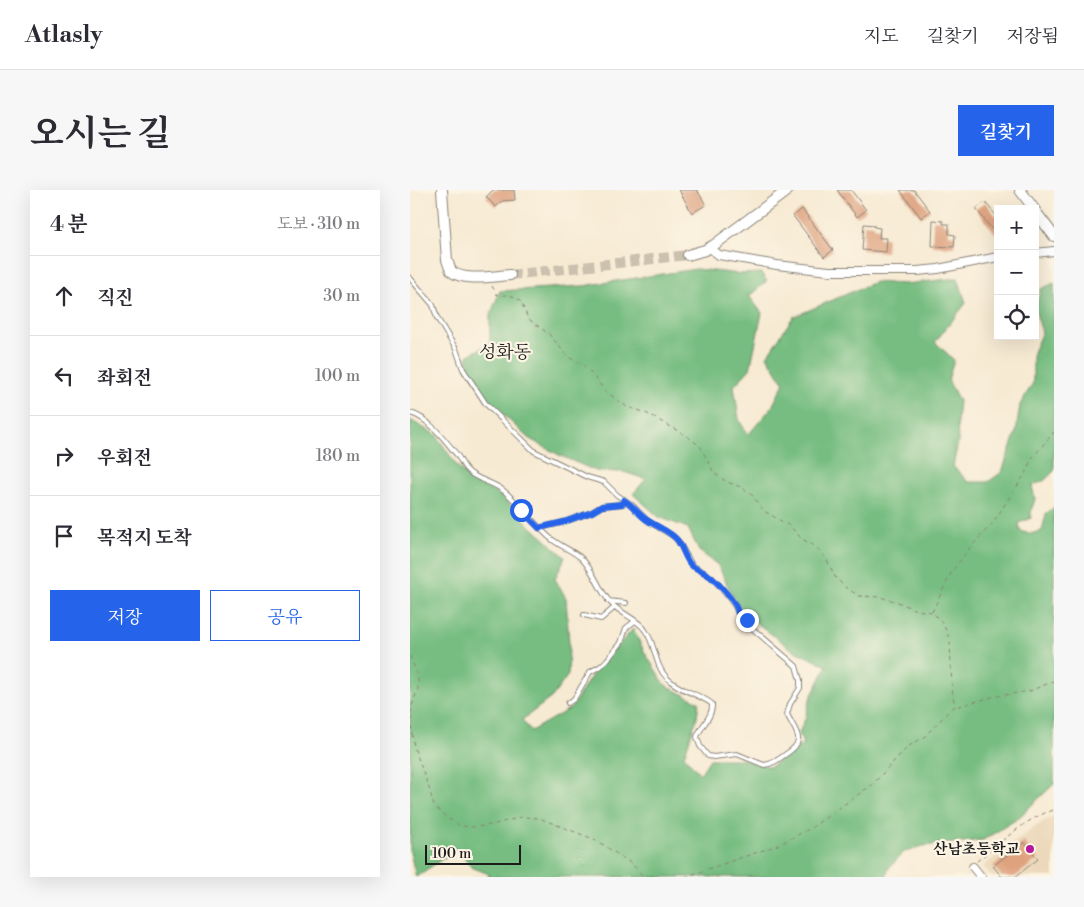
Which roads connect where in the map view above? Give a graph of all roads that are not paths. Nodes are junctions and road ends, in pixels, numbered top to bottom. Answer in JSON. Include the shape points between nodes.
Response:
{"nodes":[{"id":1,"x":442,"y":190,"type":"edge"},
{"id":2,"x":788,"y":190,"type":"edge"},
{"id":3,"x":1020,"y":190,"type":"edge"},
{"id":4,"x":1030,"y":205,"type":"edge"},
{"id":5,"x":1039,"y":216,"type":"edge"},
{"id":6,"x":1054,"y":236,"type":"edge"},
{"id":7,"x":710,"y":248,"type":"junction"},
{"id":8,"x":1054,"y":250,"type":"edge"},
{"id":9,"x":1039,"y":252,"type":"edge"},
{"id":10,"x":688,"y":255,"type":"tunnel mouth"},
{"id":11,"x":994,"y":259,"type":"edge"},
{"id":12,"x":510,"y":275,"type":"tunnel mouth"},
{"id":13,"x":410,"y":278,"type":"edge"},
{"id":14,"x":410,"y":413,"type":"edge"},
{"id":15,"x":624,"y":500,"type":"junction"},
{"id":16,"x":539,"y":528,"type":"junction"},
{"id":17,"x":608,"y":600,"type":"junction"},
{"id":18,"x":626,"y":603,"type":"dead end"},
{"id":19,"x":615,"y":607,"type":"junction"},
{"id":20,"x":584,"y":615,"type":"dead end"},
{"id":21,"x":635,"y":621,"type":"junction"},
{"id":22,"x":568,"y":703,"type":"dead end"},
{"id":23,"x":973,"y":867,"type":"road end"},
{"id":24,"x":981,"y":877,"type":"edge"}],
"edges":[{"from":1,"to":12,"type":"street","via":[[449,268],[455,274],[468,277]]},
{"from":2,"to":7,"type":"street"},
{"from":3,"to":4,"type":"street"},
{"from":5,"to":6,"type":"street"},
{"from":7,"to":10,"type":"street"},
{"from":7,"to":11,"type":"street","via":[[720,255],[829,271],[931,270]]},
{"from":8,"to":9,"type":"street"},
{"from":13,"to":15,"type":"lane","via":[[433,305],[463,369],[486,404],[534,451],[604,482]]},
{"from":14,"to":16,"type":"lane","via":[[429,424],[468,472],[504,491]]},
{"from":15,"to":16,"type":"lane","via":[[622,504],[602,506],[564,522]]},
{"from":15,"to":21,"type":"lane","via":[[648,521],[674,536],[692,565],[710,576],[753,629],[796,666],[800,688],[787,714],[797,735],[796,748],[764,765],[737,754],[708,756],[697,738],[704,722],[712,714],[712,704],[666,678],[651,639]]},
{"from":16,"to":17,"type":"lane","via":[[581,558]]},
{"from":17,"to":18,"type":"lane"},
{"from":17,"to":19,"type":"lane"},
{"from":19,"to":20,"type":"lane","via":[[601,619]]},
{"from":19,"to":21,"type":"lane"},
{"from":21,"to":22,"type":"lane","via":[[626,628],[622,643],[601,666],[590,672],[574,699]]},
{"from":23,"to":24,"type":"street"}]}
